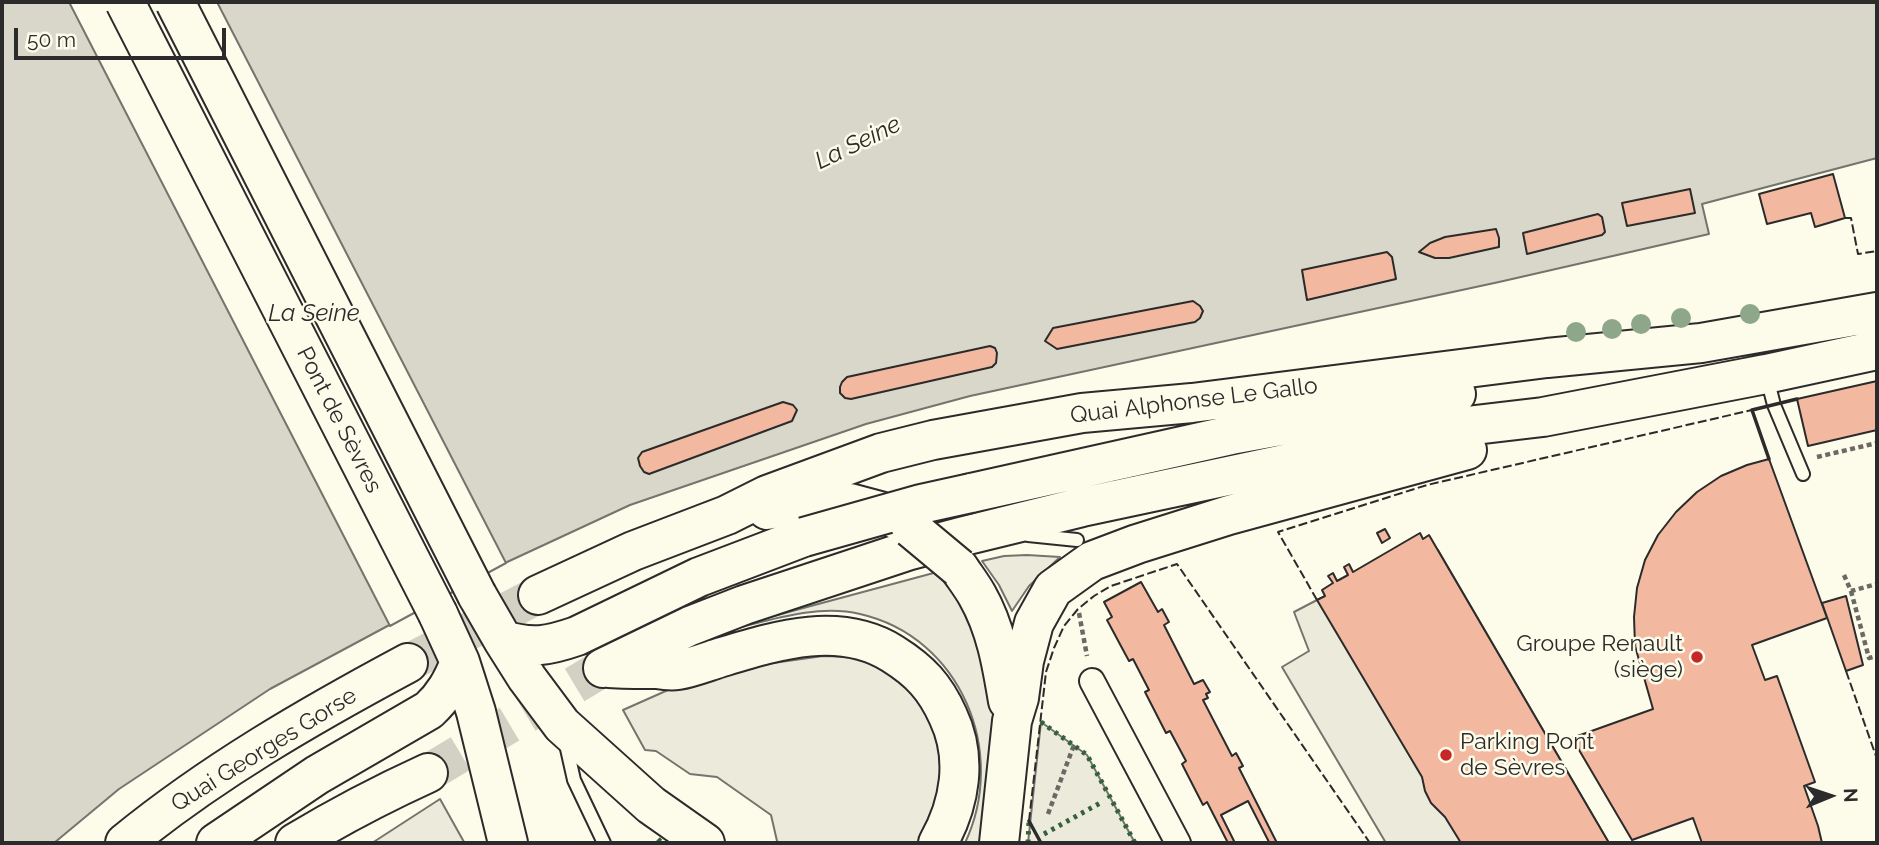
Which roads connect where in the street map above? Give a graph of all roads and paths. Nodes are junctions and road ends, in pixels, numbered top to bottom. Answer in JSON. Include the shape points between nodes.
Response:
{"nodes":[{"id":1,"x":125,"y":2,"type":"edge"},
{"id":2,"x":175,"y":2,"type":"edge"},
{"id":3,"x":1877,"y":312,"type":"edge"},
{"id":4,"x":1701,"y":343,"type":"junction"},
{"id":5,"x":1877,"y":350,"type":"edge"},
{"id":6,"x":1766,"y":374,"type":"junction"},
{"id":7,"x":1543,"y":417,"type":"junction"},
{"id":8,"x":1877,"y":443,"type":"edge"},
{"id":9,"x":1800,"y":467,"type":"joint"},
{"id":10,"x":727,"y":516,"type":"junction"},
{"id":11,"x":1077,"y":540,"type":"dead end"},
{"id":12,"x":962,"y":552,"type":"junction"},
{"id":13,"x":1844,"y":575,"type":"dead end"},
{"id":14,"x":1877,"y":584,"type":"edge"},
{"id":15,"x":1851,"y":591,"type":"junction"},
{"id":16,"x":538,"y":595,"type":"tunnel mouth"},
{"id":17,"x":1078,"y":609,"type":"dead end"},
{"id":18,"x":503,"y":640,"type":"junction"},
{"id":19,"x":1877,"y":656,"type":"edge"},
{"id":20,"x":460,"y":662,"type":"junction"},
{"id":21,"x":408,"y":663,"type":"tunnel mouth"},
{"id":22,"x":1092,"y":681,"type":"joint"},
{"id":23,"x":1012,"y":721,"type":"junction"},
{"id":24,"x":562,"y":725,"type":"junction"},
{"id":25,"x":1074,"y":745,"type":"dead end"},
{"id":26,"x":428,"y":773,"type":"tunnel mouth"},
{"id":27,"x":389,"y":791,"type":"junction"},
{"id":28,"x":190,"y":794,"type":"junction"},
{"id":29,"x":1048,"y":814,"type":"dead end"},
{"id":30,"x":510,"y":836,"type":"edge"},
{"id":31,"x":125,"y":843,"type":"edge"},
{"id":32,"x":140,"y":843,"type":"edge"},
{"id":33,"x":216,"y":843,"type":"edge"},
{"id":34,"x":295,"y":843,"type":"edge"},
{"id":35,"x":336,"y":843,"type":"edge"},
{"id":36,"x":604,"y":843,"type":"edge"},
{"id":37,"x":705,"y":843,"type":"edge"},
{"id":38,"x":938,"y":843,"type":"edge"},
{"id":39,"x":999,"y":843,"type":"edge"},
{"id":40,"x":1178,"y":843,"type":"edge"}],
"edges":[{"from":1,"to":20,"type":"main road","name":"Pont de Sèvres","bridge":true},
{"from":2,"to":18,"type":"main road","name":"Pont de Sèvres","bridge":true},
{"from":3,"to":4,"type":"main road","name":"Quai Alphonse Le Gallo"},
{"from":4,"to":10,"type":"main road","name":"Quai Alphonse Le Gallo","via":[[1082,413],[984,430],[881,453],[767,495]]},
{"from":4,"to":18,"type":"main road","bridge":true,"via":[[1546,378],[1236,434],[895,511],[804,537],[699,577],[558,643],[523,646]]},
{"from":5,"to":6,"type":"main road"},
{"from":6,"to":7,"type":"main road"},
{"from":6,"to":9,"type":"lane"},
{"from":7,"to":12,"type":"main road","via":[[1458,427],[1082,508]]},
{"from":7,"to":23,"type":"main road","via":[[1467,450],[1229,515],[1092,561],[1053,589],[1034,623]]},
{"from":8,"to":9,"type":"path"},
{"from":10,"to":12,"type":"main road","bridge":true,"via":[[850,503],[880,511]]},
{"from":10,"to":16,"type":"main road","name":"Quai Alphonse Le Gallo","via":[[633,551]]},
{"from":11,"to":12,"type":"lane","via":[[994,533]]},
{"from":12,"to":23,"type":"main road","via":[[1000,654]]},
{"from":12,"to":38,"type":"main road","via":[[907,551],[744,605],[603,668],[678,670],[821,635],[869,641],[889,651],[928,681],[953,726],[959,781],[955,805]]},
{"from":13,"to":15,"type":"path"},
{"from":14,"to":15,"type":"path"},
{"from":15,"to":19,"type":"path","via":[[1869,658]]},
{"from":17,"to":22,"type":"path"},
{"from":18,"to":24,"type":"main road","name":"Pont de Sèvres"},
{"from":20,"to":30,"type":"main road","name":"Pont de Sèvres"},
{"from":20,"to":33,"type":"main road","via":[[443,697],[429,710],[317,775]]},
{"from":21,"to":28,"type":"main road","name":"Quai Georges Gorse","via":[[296,725]]},
{"from":22,"to":40,"type":"street"},
{"from":23,"to":39,"type":"main road"},
{"from":24,"to":36,"type":"lane","via":[[569,766]]},
{"from":24,"to":37,"type":"main road","name":"Pont de Sèvres","via":[[651,805]]},
{"from":25,"to":29,"type":"path"},
{"from":26,"to":27,"type":"main road"},
{"from":27,"to":34,"type":"main road"},
{"from":27,"to":35,"type":"main road"},
{"from":28,"to":31,"type":"main road","name":"Quai Georges Gorse"},
{"from":28,"to":32,"type":"main road"}]}
